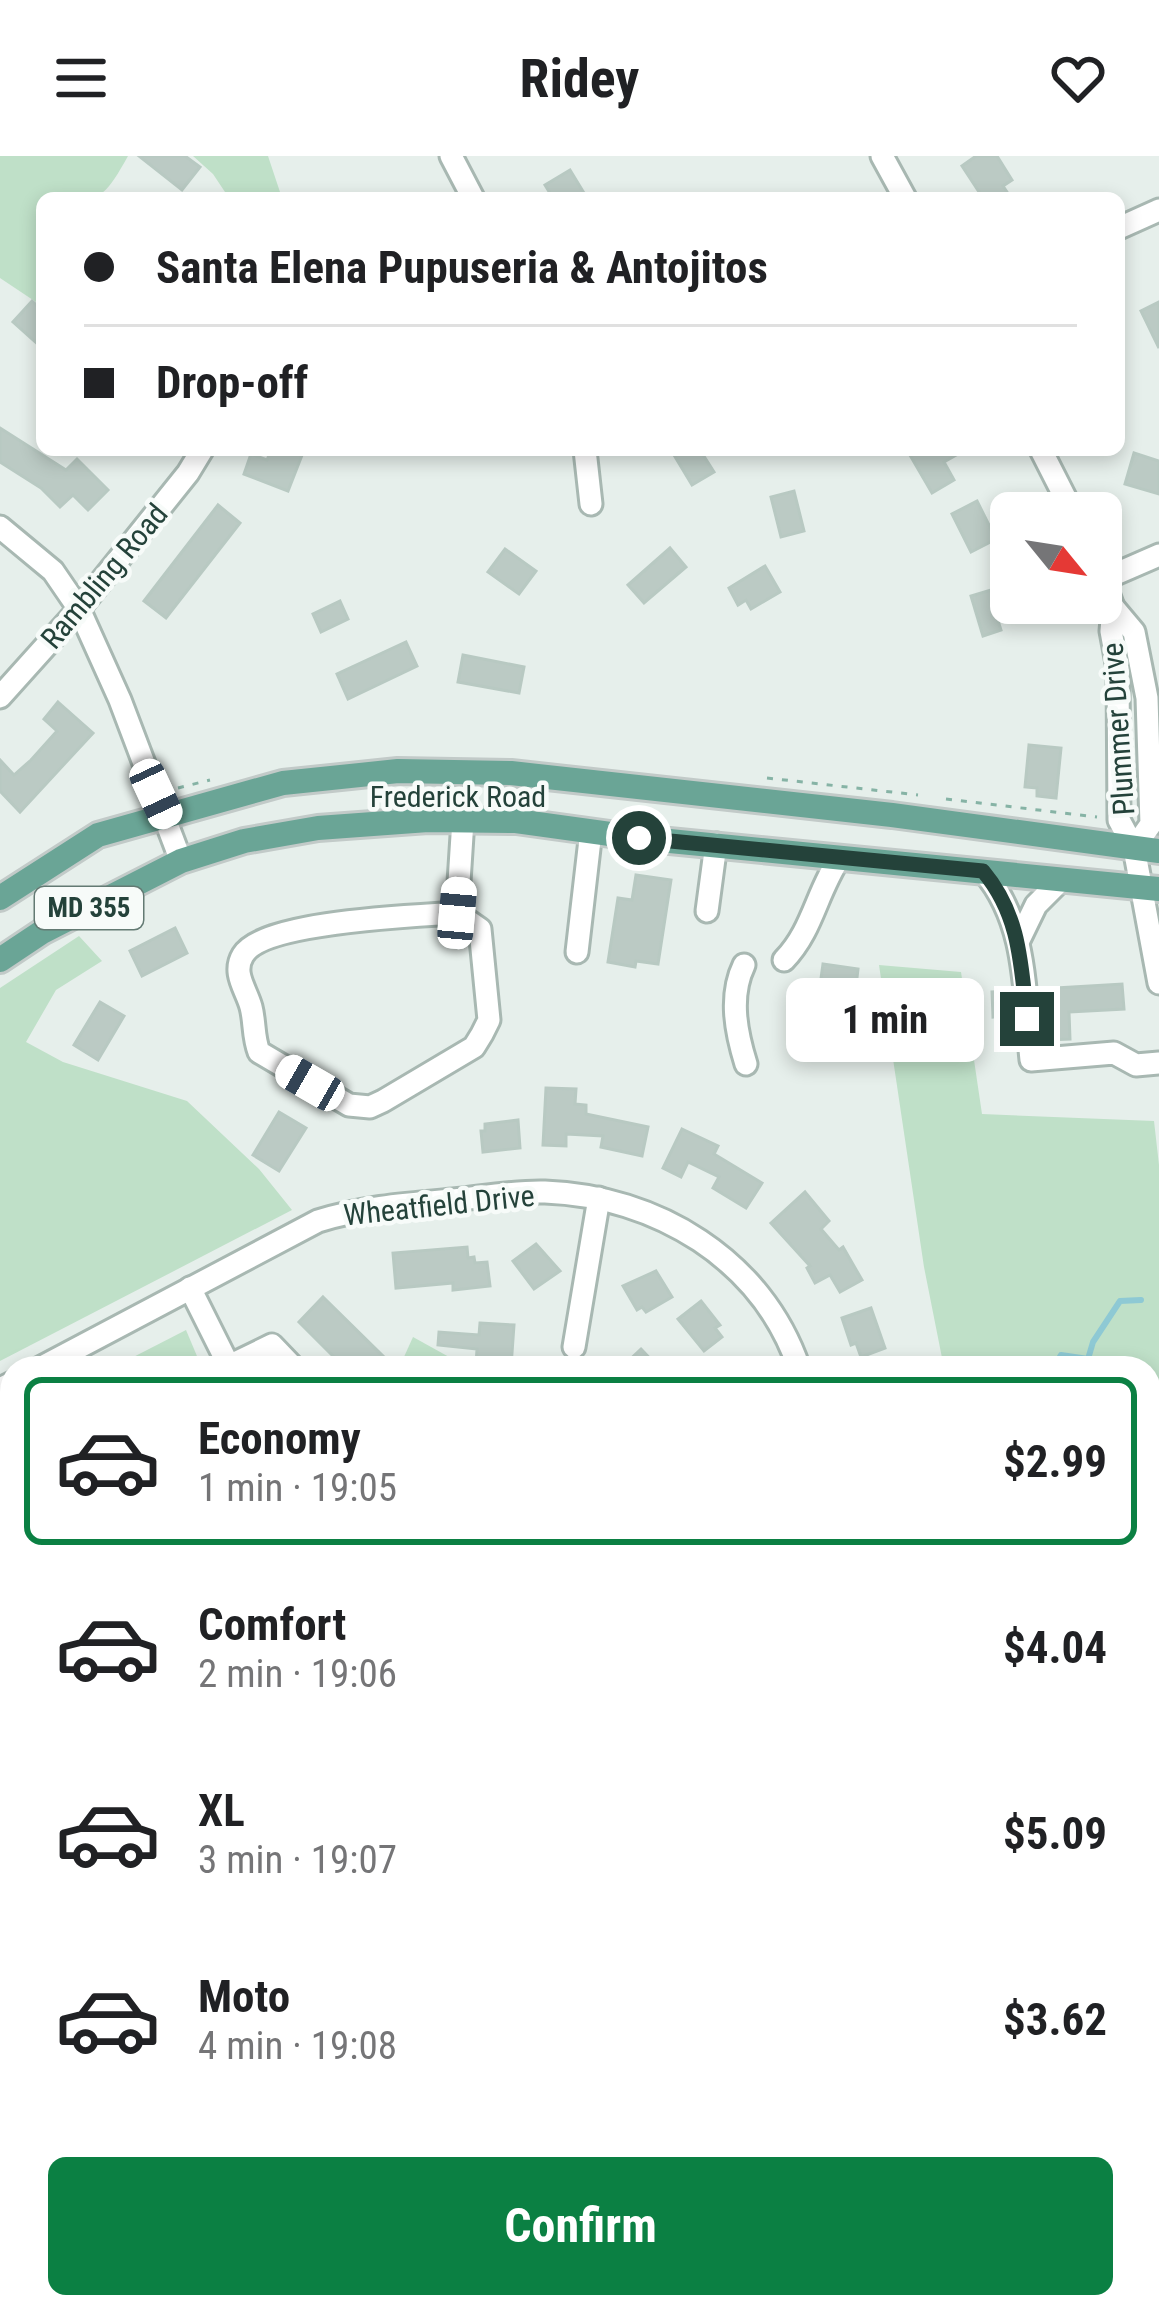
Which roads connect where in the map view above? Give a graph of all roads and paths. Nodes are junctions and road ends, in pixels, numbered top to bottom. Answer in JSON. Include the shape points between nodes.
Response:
{"nodes":[{"id":1,"x":451,"y":156,"type":"edge"},
{"id":2,"x":882,"y":156,"type":"edge"},
{"id":3,"x":470,"y":192,"type":"edge"},
{"id":4,"x":902,"y":192,"type":"edge"},
{"id":5,"x":1159,"y":210,"type":"edge"},
{"id":6,"x":1125,"y":225,"type":"edge"},
{"id":7,"x":197,"y":456,"type":"edge"},
{"id":8,"x":586,"y":456,"type":"edge"},
{"id":9,"x":1044,"y":456,"type":"edge"},
{"id":10,"x":1062,"y":492,"type":"edge"},
{"id":11,"x":591,"y":504,"type":"dead end"},
{"id":12,"x":0,"y":526,"type":"edge"},
{"id":13,"x":1159,"y":555,"type":"edge"},
{"id":14,"x":1122,"y":569,"type":"edge"},
{"id":15,"x":79,"y":609,"type":"junction"},
{"id":16,"x":1122,"y":618,"type":"edge"},
{"id":17,"x":0,"y":698,"type":"edge"},
{"id":18,"x":166,"y":816,"type":"junction"},
{"id":19,"x":463,"y":820,"type":"junction"},
{"id":20,"x":591,"y":831,"type":"junction"},
{"id":21,"x":716,"y":844,"type":"junction"},
{"id":22,"x":1146,"y":850,"type":"edge"},
{"id":23,"x":840,"y":856,"type":"junction"},
{"id":24,"x":181,"y":861,"type":"junction"},
{"id":25,"x":983,"y":871,"type":"junction"},
{"id":26,"x":1062,"y":879,"type":"junction"},
{"id":27,"x":1150,"y":888,"type":"edge"},
{"id":28,"x":0,"y":898,"type":"edge"},
{"id":29,"x":707,"y":911,"type":"dead end"},
{"id":30,"x":457,"y":913,"type":"junction"},
{"id":31,"x":1018,"y":940,"type":"junction"},
{"id":32,"x":577,"y":952,"type":"dead end"},
{"id":33,"x":0,"y":960,"type":"edge"},
{"id":34,"x":784,"y":960,"type":"dead end"},
{"id":35,"x":744,"y":965,"type":"dead end"},
{"id":36,"x":1159,"y":983,"type":"edge"},
{"id":37,"x":1159,"y":1063,"type":"edge"},
{"id":38,"x":746,"y":1064,"type":"dead end"},
{"id":39,"x":599,"y":1198,"type":"junction"},
{"id":40,"x":190,"y":1288,"type":"junction"},
{"id":41,"x":574,"y":1347,"type":"dead end"},
{"id":42,"x":62,"y":1356,"type":"edge"},
{"id":43,"x":224,"y":1356,"type":"edge"},
{"id":44,"x":250,"y":1356,"type":"edge"},
{"id":45,"x":283,"y":1356,"type":"edge"},
{"id":46,"x":793,"y":1356,"type":"edge"},
{"id":47,"x":0,"y":2259,"type":"edge"},
{"id":48,"x":0,"y":2268,"type":"edge"}],
"edges":[{"from":1,"to":3,"type":"street"},
{"from":2,"to":4,"type":"street"},
{"from":5,"to":6,"type":"street"},
{"from":7,"to":15,"type":"street","name":"Rambling Road"},
{"from":8,"to":11,"type":"street"},
{"from":9,"to":10,"type":"street"},
{"from":12,"to":15,"type":"street","via":[[53,571]]},
{"from":13,"to":14,"type":"street"},
{"from":15,"to":17,"type":"street","name":"Rambling Road"},
{"from":15,"to":18,"type":"street"},
{"from":16,"to":22,"type":"street","name":"Plummer Drive","via":[[1134,632],[1147,698]]},
{"from":18,"to":22,"type":"main road","name":"Frederick Road","number":"MD 355","via":[[283,783],[355,773],[511,773]]},
{"from":18,"to":24,"type":"street"},
{"from":18,"to":28,"type":"main road","name":"Frederick Road","number":"MD 355","via":[[98,835]]},
{"from":19,"to":20,"type":"main road","name":"Frederick Road","number":"MD 355"},
{"from":19,"to":24,"type":"main road","name":"Frederick Road","number":"MD 355","via":[[318,828]]},
{"from":19,"to":30,"type":"street"},
{"from":20,"to":21,"type":"main road","name":"Frederick Road","number":"MD 355"},
{"from":20,"to":32,"type":"street"},
{"from":21,"to":23,"type":"main road","name":"Frederick Road","number":"MD 355"},
{"from":21,"to":29,"type":"street"},
{"from":22,"to":27,"type":"street","name":"Plummer Drive"},
{"from":23,"to":25,"type":"main road","name":"Frederick Road","number":"MD 355"},
{"from":23,"to":34,"type":"street","via":[[807,931]]},
{"from":24,"to":33,"type":"main road","name":"Frederick Road","number":"MD 355"},
{"from":25,"to":26,"type":"main road","name":"Frederick Road","number":"MD 355"},
{"from":25,"to":31,"type":"street","via":[[999,889]]},
{"from":26,"to":27,"type":"main road","name":"Frederick Road","number":"MD 355"},
{"from":26,"to":31,"type":"street","via":[[1036,904]]},
{"from":27,"to":36,"type":"street","name":"Plummer Drive"},
{"from":30,"to":30,"type":"street","via":[[329,924],[250,945],[238,976],[259,1052],[349,1105],[370,1107],[474,1047],[489,1020],[480,929]]},
{"from":31,"to":37,"type":"street","via":[[1030,1060],[1114,1053],[1136,1065]]},
{"from":35,"to":38,"type":"street","via":[[734,997]]},
{"from":39,"to":40,"type":"street","name":"Wheatfield Drive","via":[[542,1192],[356,1209]]},
{"from":39,"to":41,"type":"street"},
{"from":39,"to":46,"type":"street","name":"Wheatfield Drive","via":[[664,1218],[729,1262],[769,1306]]},
{"from":40,"to":42,"type":"street","name":"Wheatfield Drive"},
{"from":40,"to":43,"type":"street"},
{"from":44,"to":45,"type":"street","via":[[272,1345]]},
{"from":47,"to":48,"type":"path"}]}
